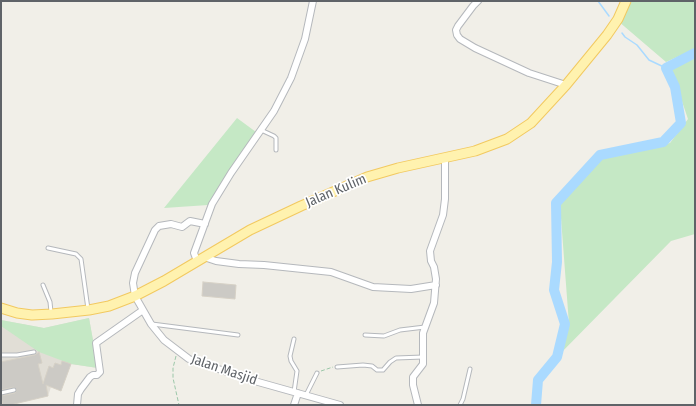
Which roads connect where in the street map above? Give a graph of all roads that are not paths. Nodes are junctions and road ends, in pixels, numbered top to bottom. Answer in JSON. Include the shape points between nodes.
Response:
{"nodes":[{"id":1,"x":313,"y":1,"type":"edge"},
{"id":2,"x":478,"y":1,"type":"edge"},
{"id":3,"x":626,"y":1,"type":"edge"},
{"id":4,"x":566,"y":85,"type":"junction"},
{"id":5,"x":260,"y":130,"type":"junction"},
{"id":6,"x":276,"y":150,"type":"dead end"},
{"id":7,"x":445,"y":159,"type":"junction"},
{"id":8,"x":205,"y":224,"type":"junction"},
{"id":9,"x":48,"y":248,"type":"dead end"},
{"id":10,"x":201,"y":259,"type":"junction"},
{"id":11,"x":43,"y":284,"type":"dead end"},
{"id":12,"x":436,"y":285,"type":"junction"},
{"id":13,"x":135,"y":296,"type":"junction"},
{"id":14,"x":1,"y":308,"type":"edge"},
{"id":15,"x":89,"y":310,"type":"junction"},
{"id":16,"x":143,"y":310,"type":"junction"},
{"id":17,"x":52,"y":314,"type":"junction"},
{"id":18,"x":151,"y":324,"type":"junction"},
{"id":19,"x":425,"y":327,"type":"junction"},
{"id":20,"x":238,"y":335,"type":"dead end"},
{"id":21,"x":365,"y":335,"type":"dead end"},
{"id":22,"x":294,"y":339,"type":"dead end"},
{"id":23,"x":34,"y":352,"type":"dead end"},
{"id":24,"x":1,"y":355,"type":"edge"},
{"id":25,"x":424,"y":357,"type":"junction"},
{"id":26,"x":337,"y":367,"type":"road end"},
{"id":27,"x":470,"y":369,"type":"dead end"},
{"id":28,"x":317,"y":374,"type":"road end"},
{"id":29,"x":14,"y":390,"type":"dead end"},
{"id":30,"x":296,"y":392,"type":"junction"},
{"id":31,"x":1,"y":393,"type":"edge"},
{"id":32,"x":306,"y":395,"type":"junction"},
{"id":33,"x":77,"y":405,"type":"edge"},
{"id":34,"x":294,"y":405,"type":"edge"},
{"id":35,"x":340,"y":405,"type":"edge"},
{"id":36,"x":418,"y":405,"type":"edge"},
{"id":37,"x":460,"y":405,"type":"edge"}],
"edges":[{"from":1,"to":5,"type":"street","via":[[305,39],[292,78]]},
{"from":2,"to":4,"type":"street","via":[[456,30],[460,38],[475,48],[529,73]]},
{"from":3,"to":4,"type":"main road","name":"Jalan Kulim","via":[[607,35]]},
{"from":4,"to":7,"type":"main road","name":"Jalan Kulim","via":[[531,123],[507,139]]},
{"from":5,"to":6,"type":"lane","via":[[276,138]]},
{"from":5,"to":8,"type":"street","via":[[212,204]]},
{"from":7,"to":10,"type":"main road","name":"Jalan Kulim","via":[[367,177],[250,230]]},
{"from":7,"to":12,"type":"street","via":[[443,215],[430,251]]},
{"from":8,"to":10,"type":"street","via":[[194,254]]},
{"from":8,"to":13,"type":"street","via":[[190,221],[182,226],[159,226],[155,230],[134,278]]},
{"from":9,"to":15,"type":"lane","via":[[76,254],[81,258]]},
{"from":10,"to":12,"type":"street","via":[[331,272],[373,287],[411,289]]},
{"from":10,"to":13,"type":"main road","name":"Jalan Kulim"},
{"from":11,"to":17,"type":"lane"},
{"from":12,"to":19,"type":"street","via":[[434,303]]},
{"from":13,"to":15,"type":"main road","name":"Jalan Kulim"},
{"from":13,"to":16,"type":"street","name":"Jalan Masjid"},
{"from":14,"to":17,"type":"main road","name":"Jalan Kulim","via":[[17,313]]},
{"from":15,"to":17,"type":"main road","name":"Jalan Kulim"},
{"from":16,"to":18,"type":"street","name":"Jalan Masjid"},
{"from":16,"to":33,"type":"street","via":[[96,342],[100,372],[90,377],[81,389]]},
{"from":18,"to":20,"type":"lane"},
{"from":18,"to":30,"type":"street","name":"Jalan Masjid","via":[[164,340],[189,359]]},
{"from":19,"to":21,"type":"lane","via":[[400,330],[384,336]]},
{"from":19,"to":25,"type":"street","via":[[422,342]]},
{"from":22,"to":30,"type":"lane","via":[[290,356],[297,371]]},
{"from":23,"to":24,"type":"lane"},
{"from":25,"to":26,"type":"lane","via":[[396,358],[383,370],[363,365]]},
{"from":25,"to":36,"type":"street","via":[[423,364],[413,378]]},
{"from":27,"to":37,"type":"lane"},
{"from":28,"to":32,"type":"lane"},
{"from":29,"to":31,"type":"lane"},
{"from":30,"to":32,"type":"street","name":"Jalan Masjid"},
{"from":30,"to":34,"type":"street"},
{"from":32,"to":35,"type":"street","name":"Jalan Masjid"}]}
